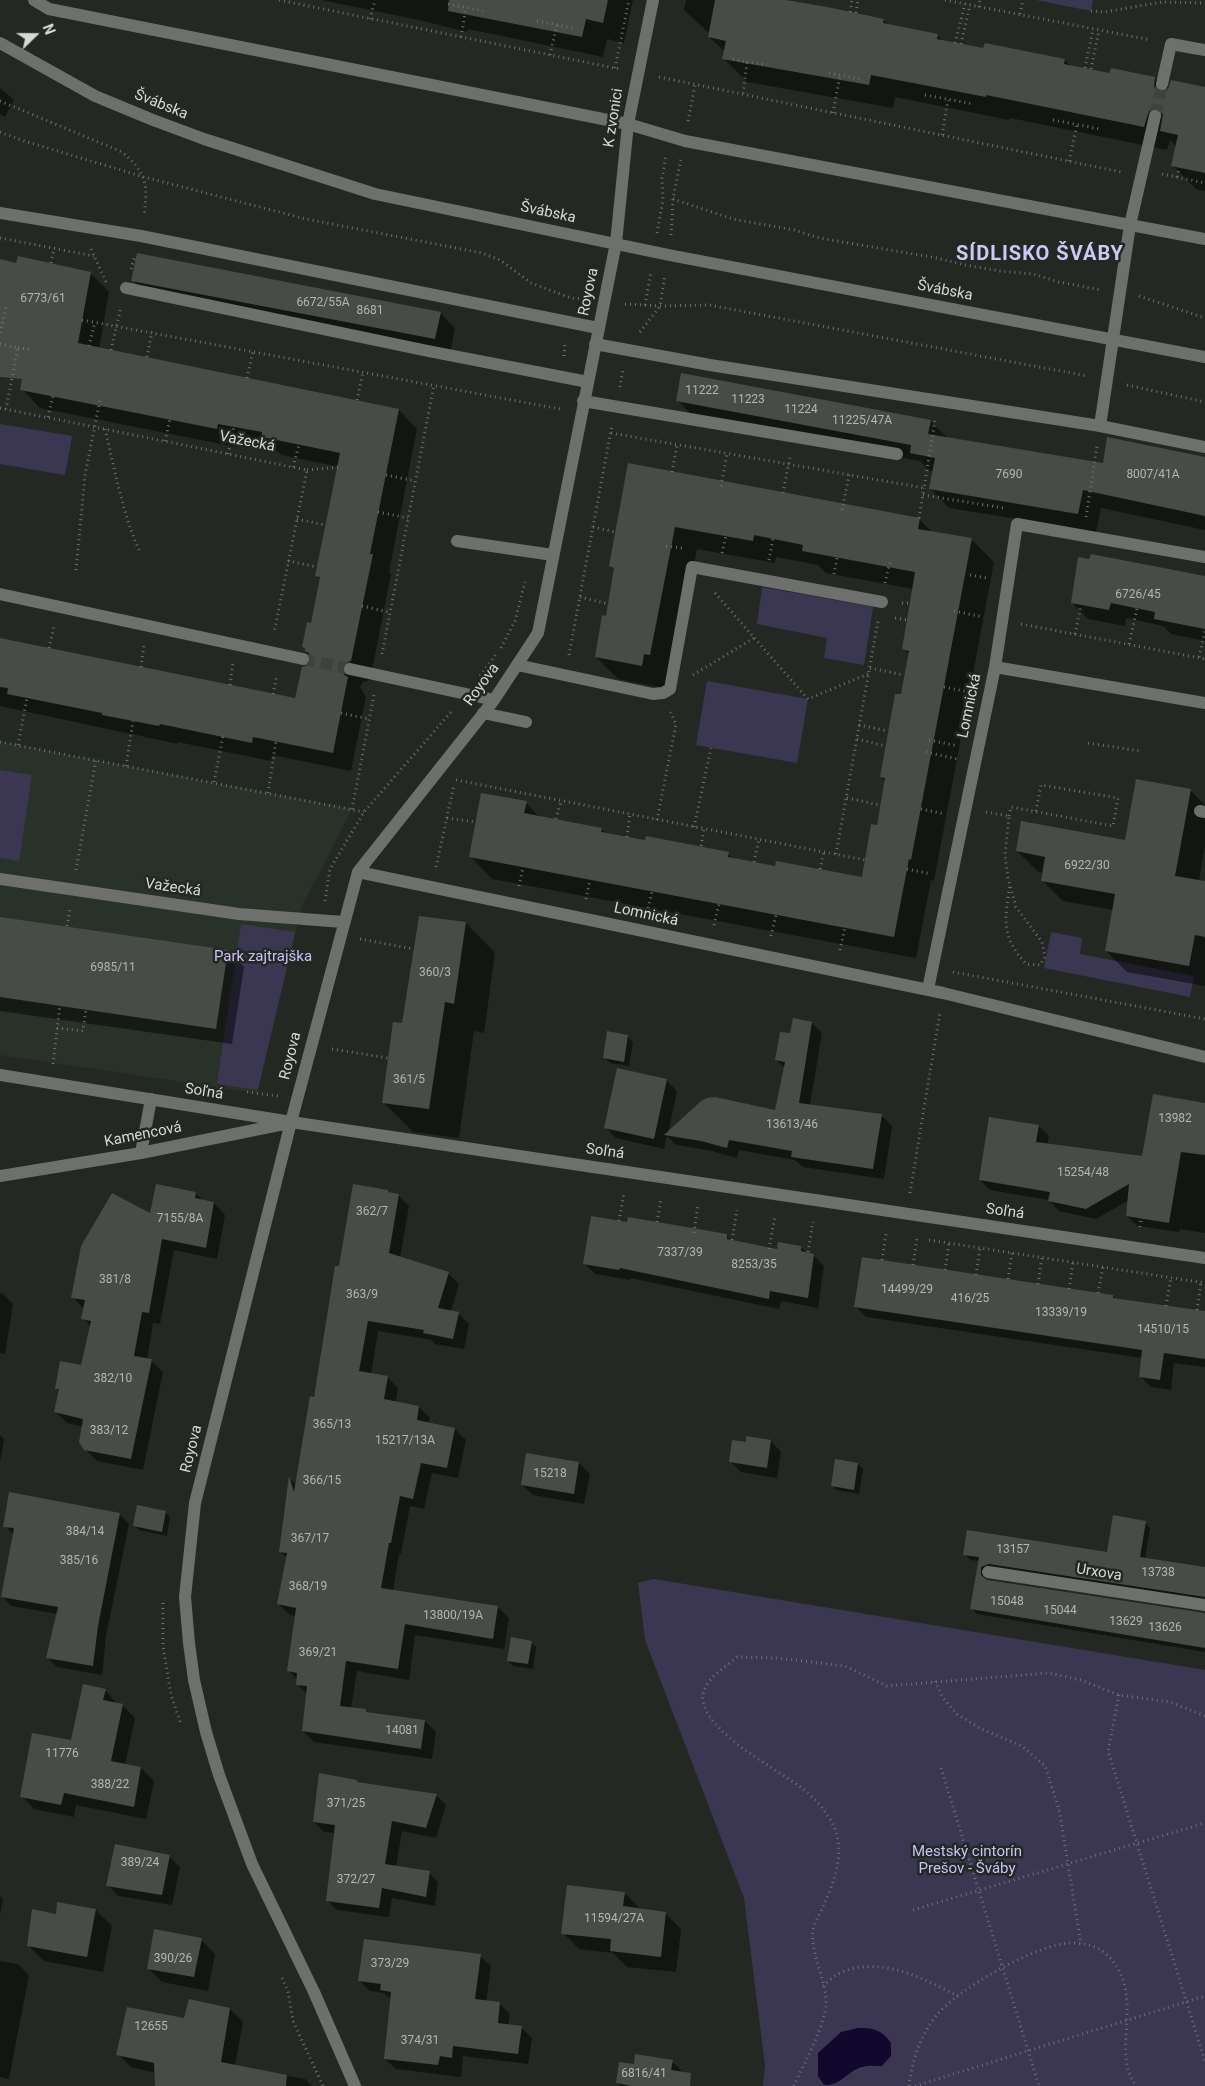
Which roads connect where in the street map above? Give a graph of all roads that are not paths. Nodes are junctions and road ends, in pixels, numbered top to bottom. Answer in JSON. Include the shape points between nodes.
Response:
{"nodes":[{"id":1,"x":34,"y":0,"type":"edge"},
{"id":2,"x":653,"y":0,"type":"edge"},
{"id":3,"x":0,"y":43,"type":"edge"},
{"id":4,"x":1205,"y":50,"type":"edge"},
{"id":5,"x":1162,"y":84,"type":"tunnel mouth"},
{"id":6,"x":1154,"y":116,"type":"tunnel mouth"},
{"id":7,"x":628,"y":124,"type":"junction"},
{"id":8,"x":0,"y":213,"type":"edge"},
{"id":9,"x":1130,"y":225,"type":"junction"},
{"id":10,"x":1205,"y":239,"type":"edge"},
{"id":11,"x":616,"y":243,"type":"junction"},
{"id":12,"x":126,"y":288,"type":"road end"},
{"id":13,"x":598,"y":328,"type":"junction"},
{"id":14,"x":1113,"y":339,"type":"junction"},
{"id":15,"x":595,"y":344,"type":"junction"},
{"id":16,"x":1205,"y":357,"type":"edge"},
{"id":17,"x":588,"y":382,"type":"junction"},
{"id":18,"x":583,"y":400,"type":"junction"},
{"id":19,"x":1100,"y":426,"type":"junction"},
{"id":20,"x":1205,"y":446,"type":"edge"},
{"id":21,"x":896,"y":454,"type":"dead end"},
{"id":22,"x":457,"y":541,"type":"dead end"},
{"id":23,"x":553,"y":555,"type":"junction"},
{"id":24,"x":1205,"y":557,"type":"edge"},
{"id":25,"x":0,"y":594,"type":"edge"},
{"id":26,"x":882,"y":602,"type":"road end"},
{"id":27,"x":303,"y":659,"type":"tunnel mouth"},
{"id":28,"x":517,"y":665,"type":"junction"},
{"id":29,"x":995,"y":667,"type":"junction"},
{"id":30,"x":350,"y":669,"type":"tunnel mouth"},
{"id":31,"x":494,"y":700,"type":"junction"},
{"id":32,"x":1205,"y":703,"type":"edge"},
{"id":33,"x":483,"y":713,"type":"junction"},
{"id":34,"x":526,"y":722,"type":"dead end"},
{"id":35,"x":358,"y":872,"type":"junction"},
{"id":36,"x":0,"y":879,"type":"edge"},
{"id":37,"x":343,"y":922,"type":"junction"},
{"id":38,"x":928,"y":990,"type":"junction"},
{"id":39,"x":1205,"y":1057,"type":"edge"},
{"id":40,"x":0,"y":1075,"type":"edge"},
{"id":41,"x":151,"y":1100,"type":"junction"},
{"id":42,"x":291,"y":1122,"type":"junction"},
{"id":43,"x":141,"y":1154,"type":"junction"},
{"id":44,"x":0,"y":1176,"type":"edge"},
{"id":45,"x":1205,"y":1258,"type":"edge"},
{"id":46,"x":988,"y":1572,"type":"dead end"},
{"id":47,"x":1205,"y":1605,"type":"edge"},
{"id":48,"x":355,"y":2086,"type":"edge"}],
"edges":[{"from":1,"to":7,"type":"street","via":[[49,10]]},
{"from":2,"to":7,"type":"street","name":"K zvonici"},
{"from":3,"to":11,"type":"street","name":"Švábska","via":[[95,96],[204,139],[375,194]]},
{"from":4,"to":5,"type":"street","via":[[1171,44]]},
{"from":6,"to":9,"type":"street"},
{"from":7,"to":9,"type":"street","via":[[685,141]]},
{"from":7,"to":11,"type":"street","name":"K zvonici"},
{"from":8,"to":13,"type":"street","via":[[141,236]]},
{"from":9,"to":10,"type":"street"},
{"from":9,"to":14,"type":"street"},
{"from":11,"to":13,"type":"street","name":"Royova"},
{"from":11,"to":14,"type":"street","name":"Švábska"},
{"from":12,"to":17,"type":"street"},
{"from":13,"to":15,"type":"street","name":"Royova"},
{"from":14,"to":16,"type":"street","name":"Švábska"},
{"from":14,"to":19,"type":"street"},
{"from":15,"to":17,"type":"street","name":"Royova"},
{"from":15,"to":19,"type":"street"},
{"from":17,"to":18,"type":"street","name":"Royova"},
{"from":18,"to":21,"type":"street"},
{"from":18,"to":23,"type":"street","name":"Royova"},
{"from":19,"to":20,"type":"street"},
{"from":22,"to":23,"type":"street"},
{"from":23,"to":28,"type":"street","name":"Royova","via":[[538,633]]},
{"from":24,"to":29,"type":"street","via":[[1017,524]]},
{"from":25,"to":27,"type":"street"},
{"from":26,"to":28,"type":"street","name":"Royova","via":[[692,567],[670,689],[663,694]]},
{"from":28,"to":31,"type":"street","name":"Royova"},
{"from":29,"to":32,"type":"street","name":"Lomnická"},
{"from":29,"to":38,"type":"street","name":"Lomnická"},
{"from":30,"to":31,"type":"street"},
{"from":31,"to":33,"type":"street","name":"Royova"},
{"from":33,"to":34,"type":"street"},
{"from":33,"to":35,"type":"street","name":"Royova"},
{"from":35,"to":37,"type":"street","name":"Royova"},
{"from":35,"to":38,"type":"street","name":"Lomnická"},
{"from":36,"to":37,"type":"street","name":"Važecká","via":[[238,914]]},
{"from":37,"to":42,"type":"street","name":"Royova"},
{"from":38,"to":39,"type":"street","name":"Lomnická"},
{"from":40,"to":41,"type":"street","name":"Soľná"},
{"from":41,"to":42,"type":"street","name":"Soľná"},
{"from":41,"to":43,"type":"street"},
{"from":42,"to":43,"type":"street","name":"Kamencová"},
{"from":42,"to":45,"type":"street","name":"Soľná"},
{"from":42,"to":48,"type":"street","name":"Royova","via":[[195,1503],[185,1597],[194,1680],[218,1775],[245,1846]]},
{"from":43,"to":44,"type":"street","name":"Kamencová"},
{"from":46,"to":47,"type":"street","name":"Urxova"}]}
